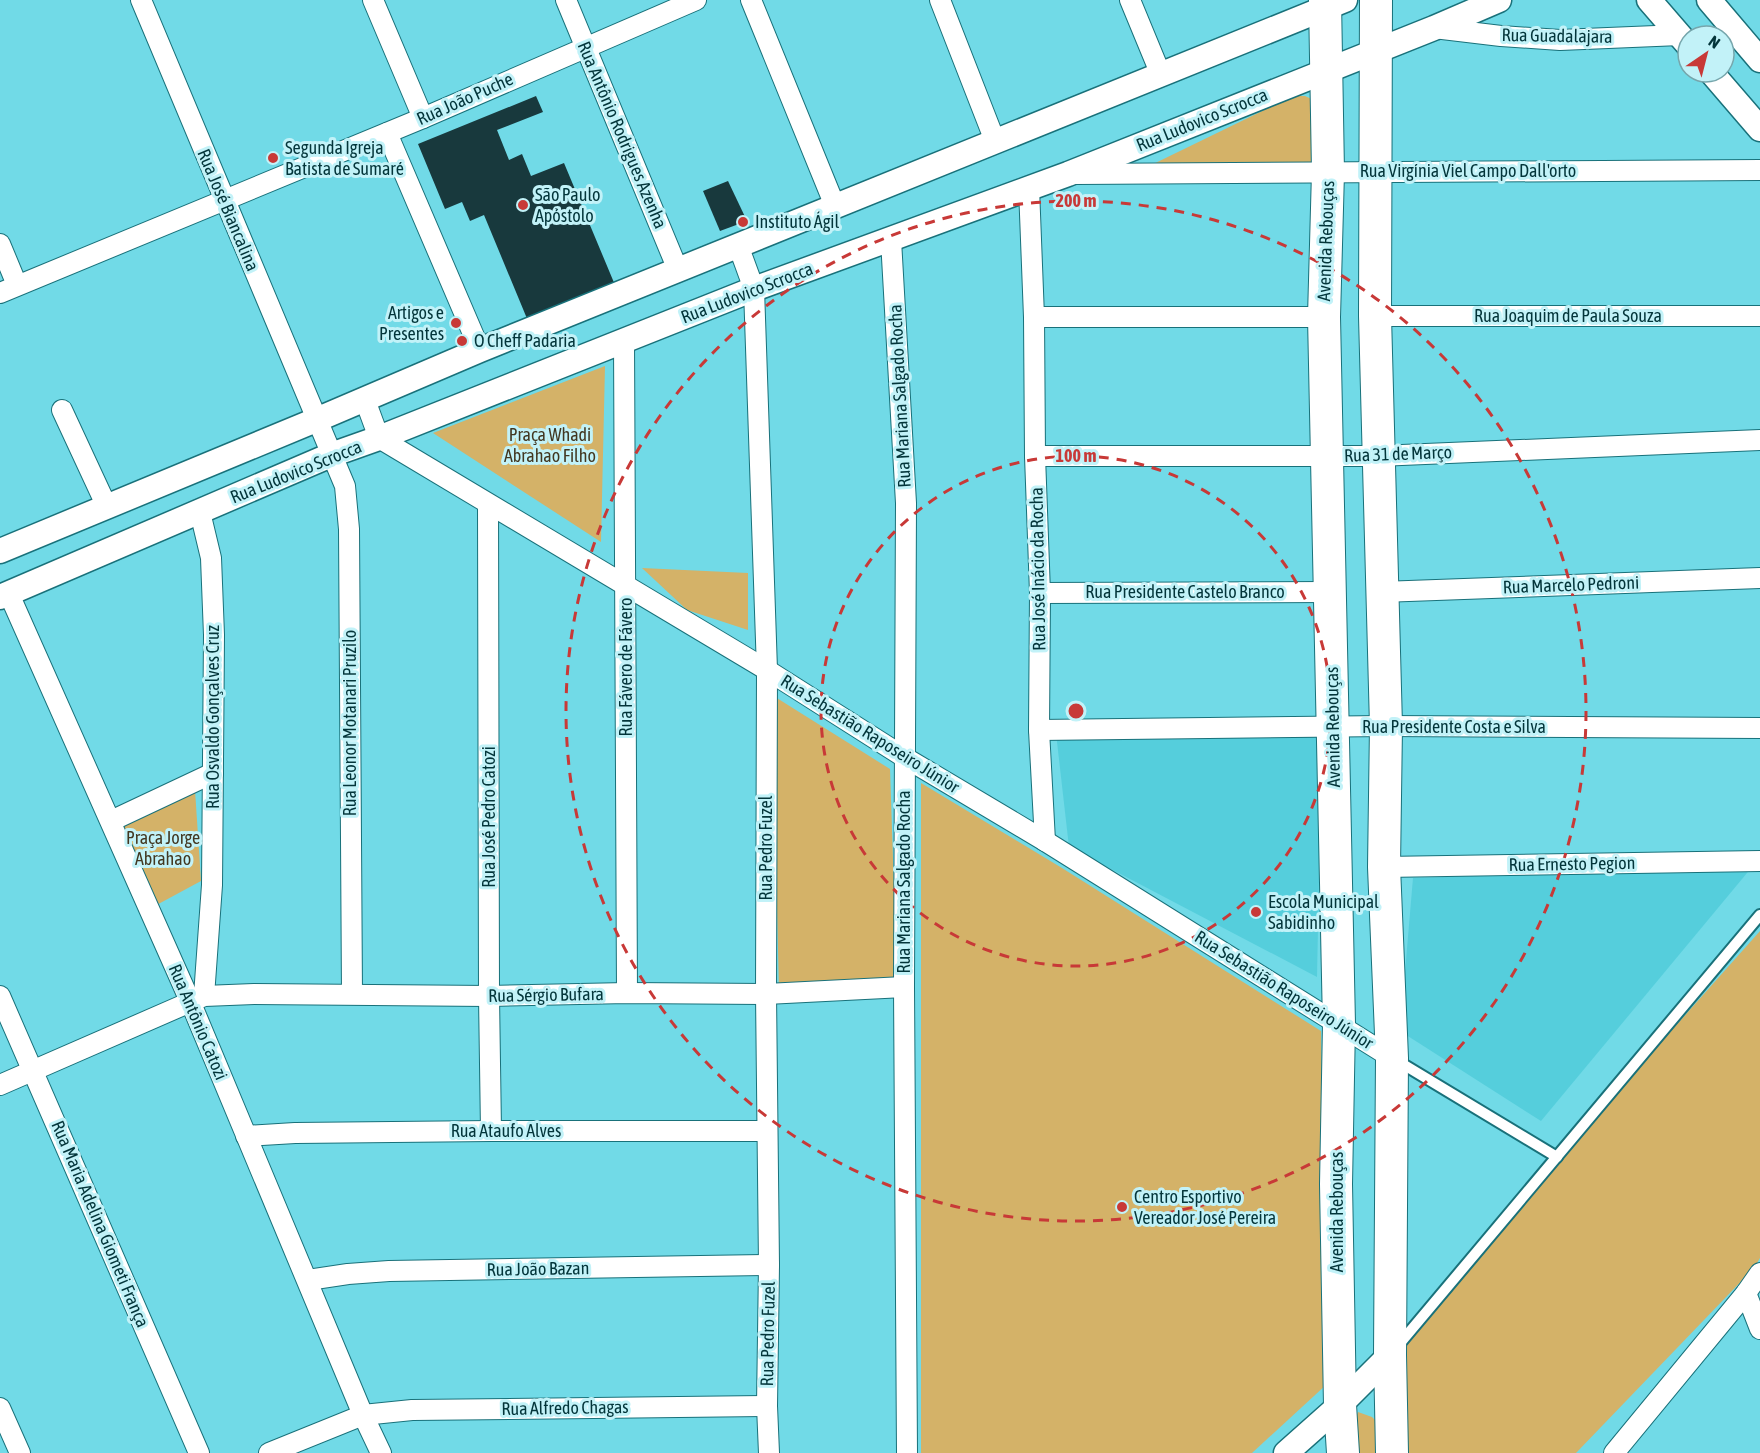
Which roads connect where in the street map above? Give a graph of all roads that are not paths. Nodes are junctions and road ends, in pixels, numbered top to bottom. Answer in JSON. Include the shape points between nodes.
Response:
{"nodes":[{"id":1,"x":141,"y":0,"type":"edge"},
{"id":2,"x":373,"y":0,"type":"edge"},
{"id":3,"x":566,"y":0,"type":"edge"},
{"id":4,"x":696,"y":0,"type":"edge"},
{"id":5,"x":751,"y":0,"type":"edge"},
{"id":6,"x":940,"y":0,"type":"edge"},
{"id":7,"x":1130,"y":0,"type":"edge"},
{"id":8,"x":1376,"y":0,"type":"edge"},
{"id":9,"x":1499,"y":0,"type":"edge"},
{"id":10,"x":1649,"y":0,"type":"edge"},
{"id":11,"x":1709,"y":0,"type":"edge"},
{"id":12,"x":1332,"y":3,"type":"edge"},
{"id":13,"x":1434,"y":28,"type":"junction"},
{"id":14,"x":1676,"y":31,"type":"edge"},
{"id":15,"x":1676,"y":40,"type":"edge"},
{"id":16,"x":585,"y":46,"type":"junction"},
{"id":17,"x":1376,"y":51,"type":"junction"},
{"id":18,"x":1760,"y":60,"type":"edge"},
{"id":19,"x":1326,"y":71,"type":"junction"},
{"id":20,"x":1161,"y":75,"type":"junction"},
{"id":21,"x":1721,"y":84,"type":"edge"},
{"id":22,"x":423,"y":118,"type":"junction"},
{"id":23,"x":1760,"y":129,"type":"edge"},
{"id":24,"x":387,"y":133,"type":"junction"},
{"id":25,"x":995,"y":141,"type":"junction"},
{"id":26,"x":1760,"y":170,"type":"edge"},
{"id":27,"x":1328,"y":171,"type":"junction"},
{"id":28,"x":1376,"y":171,"type":"junction"},
{"id":29,"x":1068,"y":174,"type":"junction"},
{"id":30,"x":1029,"y":188,"type":"junction"},
{"id":31,"x":224,"y":202,"type":"junction"},
{"id":32,"x":835,"y":206,"type":"junction"},
{"id":33,"x":891,"y":240,"type":"junction"},
{"id":34,"x":0,"y":244,"type":"edge"},
{"id":35,"x":738,"y":245,"type":"junction"},
{"id":36,"x":678,"y":270,"type":"junction"},
{"id":37,"x":8,"y":289,"type":"edge"},
{"id":38,"x":754,"y":289,"type":"junction"},
{"id":39,"x":1375,"y":316,"type":"junction"},
{"id":40,"x":1760,"y":316,"type":"edge"},
{"id":41,"x":1034,"y":317,"type":"junction"},
{"id":42,"x":1324,"y":317,"type":"junction"},
{"id":43,"x":624,"y":340,"type":"junction"},
{"id":44,"x":480,"y":350,"type":"junction"},
{"id":45,"x":365,"y":400,"type":"junction"},
{"id":46,"x":62,"y":410,"type":"dead end"},
{"id":47,"x":316,"y":420,"type":"junction"},
{"id":48,"x":379,"y":438,"type":"junction"},
{"id":49,"x":1760,"y":440,"type":"edge"},
{"id":50,"x":331,"y":455,"type":"junction"},
{"id":51,"x":1035,"y":456,"type":"junction"},
{"id":52,"x":1327,"y":456,"type":"junction"},
{"id":53,"x":1378,"y":456,"type":"junction"},
{"id":54,"x":488,"y":504,"type":"junction"},
{"id":55,"x":106,"y":507,"type":"junction"},
{"id":56,"x":200,"y":512,"type":"junction"},
{"id":57,"x":0,"y":551,"type":"edge"},
{"id":58,"x":1760,"y":578,"type":"edge"},
{"id":59,"x":626,"y":586,"type":"junction"},
{"id":60,"x":1329,"y":592,"type":"junction"},
{"id":61,"x":1381,"y":592,"type":"junction"},
{"id":62,"x":1040,"y":593,"type":"junction"},
{"id":63,"x":4,"y":595,"type":"edge"},
{"id":64,"x":767,"y":670,"type":"junction"},
{"id":65,"x":1386,"y":726,"type":"junction"},
{"id":66,"x":1334,"y":727,"type":"junction"},
{"id":67,"x":1760,"y":728,"type":"edge"},
{"id":68,"x":1039,"y":730,"type":"junction"},
{"id":69,"x":904,"y":757,"type":"junction"},
{"id":70,"x":213,"y":773,"type":"junction"},
{"id":71,"x":111,"y":821,"type":"junction"},
{"id":72,"x":1045,"y":841,"type":"junction"},
{"id":73,"x":1760,"y":861,"type":"edge"},
{"id":74,"x":1384,"y":867,"type":"junction"},
{"id":75,"x":1760,"y":915,"type":"edge"},
{"id":76,"x":904,"y":987,"type":"junction"},
{"id":77,"x":627,"y":993,"type":"junction"},
{"id":78,"x":352,"y":994,"type":"junction"},
{"id":79,"x":766,"y":994,"type":"junction"},
{"id":80,"x":0,"y":996,"type":"edge"},
{"id":81,"x":489,"y":996,"type":"junction"},
{"id":82,"x":197,"y":998,"type":"junction"},
{"id":83,"x":1339,"y":1024,"type":"junction"},
{"id":84,"x":1392,"y":1058,"type":"junction"},
{"id":85,"x":33,"y":1071,"type":"junction"},
{"id":86,"x":0,"y":1085,"type":"edge"},
{"id":87,"x":491,"y":1131,"type":"junction"},
{"id":88,"x":767,"y":1131,"type":"junction"},
{"id":89,"x":246,"y":1136,"type":"junction"},
{"id":90,"x":1557,"y":1157,"type":"junction"},
{"id":91,"x":769,"y":1265,"type":"junction"},
{"id":92,"x":1760,"y":1273,"type":"edge"},
{"id":93,"x":308,"y":1280,"type":"junction"},
{"id":94,"x":1746,"y":1293,"type":"junction"},
{"id":95,"x":1760,"y":1329,"type":"edge"},
{"id":96,"x":1390,"y":1355,"type":"junction"},
{"id":97,"x":1340,"y":1405,"type":"junction"},
{"id":98,"x":767,"y":1406,"type":"junction"},
{"id":99,"x":0,"y":1408,"type":"edge"},
{"id":100,"x":363,"y":1415,"type":"junction"},
{"id":101,"x":1622,"y":1449,"type":"edge"},
{"id":102,"x":20,"y":1453,"type":"edge"},
{"id":103,"x":199,"y":1453,"type":"edge"},
{"id":104,"x":269,"y":1453,"type":"edge"},
{"id":105,"x":381,"y":1453,"type":"edge"},
{"id":106,"x":769,"y":1453,"type":"edge"},
{"id":107,"x":907,"y":1453,"type":"edge"},
{"id":108,"x":1286,"y":1453,"type":"edge"},
{"id":109,"x":1342,"y":1453,"type":"edge"},
{"id":110,"x":1392,"y":1453,"type":"edge"}],
"edges":[{"from":1,"to":31,"type":"street","name":"Rua José Biancalina"},
{"from":2,"to":22,"type":"street"},
{"from":3,"to":16,"type":"street","name":"Rua Antônio Rodrigues Azenha"},
{"from":4,"to":16,"type":"street","name":"Rua João Puche"},
{"from":5,"to":32,"type":"street"},
{"from":6,"to":25,"type":"street"},
{"from":7,"to":20,"type":"street"},
{"from":8,"to":17,"type":"main road"},
{"from":9,"to":13,"type":"street","name":"Rua Ludovico Scrocca"},
{"from":10,"to":14,"type":"street"},
{"from":11,"to":18,"type":"street"},
{"from":12,"to":19,"type":"main road","name":"Avenida Rebouças"},
{"from":12,"to":20,"type":"street"},
{"from":13,"to":15,"type":"street","name":"Rua Guadalajara","via":[[1560,40]]},
{"from":13,"to":17,"type":"street","name":"Rua Ludovico Scrocca"},
{"from":16,"to":22,"type":"street","name":"Rua João Puche"},
{"from":16,"to":36,"type":"street","name":"Rua Antônio Rodrigues Azenha"},
{"from":17,"to":19,"type":"street","name":"Rua Ludovico Scrocca"},
{"from":17,"to":28,"type":"main road"},
{"from":19,"to":27,"type":"main road","name":"Avenida Rebouças"},
{"from":19,"to":29,"type":"street","name":"Rua Ludovico Scrocca"},
{"from":20,"to":25,"type":"street"},
{"from":21,"to":23,"type":"street"},
{"from":22,"to":24,"type":"street","name":"Rua João Puche"},
{"from":24,"to":31,"type":"street","name":"Rua João Puche"},
{"from":24,"to":44,"type":"street"},
{"from":25,"to":32,"type":"street"},
{"from":26,"to":28,"type":"street","name":"Rua Virgínia Viel Campo Dall'orto"},
{"from":27,"to":28,"type":"street","name":"Rua Virgínia Viel Campo Dall'orto"},
{"from":27,"to":29,"type":"street","name":"Rua Virgínia Viel Campo Dall'orto"},
{"from":27,"to":42,"type":"main road","name":"Avenida Rebouças"},
{"from":28,"to":39,"type":"main road"},
{"from":29,"to":30,"type":"street","name":"Rua Ludovico Scrocca"},
{"from":30,"to":33,"type":"street","name":"Rua Ludovico Scrocca"},
{"from":30,"to":41,"type":"street","name":"Rua José Inácio da Rocha"},
{"from":31,"to":37,"type":"street","name":"Rua João Puche"},
{"from":31,"to":47,"type":"street","name":"Rua José Biancalina"},
{"from":32,"to":35,"type":"street"},
{"from":33,"to":38,"type":"street","name":"Rua Ludovico Scrocca"},
{"from":33,"to":69,"type":"street","name":"Rua Mariana Salgado Rocha","via":[[906,503]]},
{"from":34,"to":37,"type":"street"},
{"from":35,"to":36,"type":"street"},
{"from":35,"to":38,"type":"street","name":"Rua Pedro Fuzel"},
{"from":36,"to":44,"type":"street"},
{"from":38,"to":43,"type":"street","name":"Rua Ludovico Scrocca"},
{"from":38,"to":64,"type":"street","name":"Rua Pedro Fuzel"},
{"from":39,"to":40,"type":"street","name":"Rua Joaquim de Paula Souza"},
{"from":39,"to":53,"type":"main road"},
{"from":41,"to":42,"type":"street"},
{"from":41,"to":51,"type":"street","name":"Rua José Inácio da Rocha"},
{"from":42,"to":52,"type":"main road","name":"Avenida Rebouças"},
{"from":43,"to":48,"type":"street","name":"Rua Ludovico Scrocca"},
{"from":43,"to":59,"type":"street","name":"Rua Fávero de Fávero"},
{"from":44,"to":45,"type":"street"},
{"from":45,"to":47,"type":"street"},
{"from":45,"to":48,"type":"street"},
{"from":46,"to":55,"type":"street"},
{"from":47,"to":50,"type":"street","name":"Rua José Biancalina"},
{"from":47,"to":55,"type":"street"},
{"from":48,"to":50,"type":"street","name":"Rua Ludovico Scrocca"},
{"from":48,"to":54,"type":"street","name":"Rua Sebastião Raposeiro Júnior"},
{"from":49,"to":53,"type":"street","name":"Rua 31 de Março"},
{"from":50,"to":56,"type":"street","name":"Rua Ludovico Scrocca"},
{"from":50,"to":78,"type":"street","name":"Rua Leonor Motanari Pruzilo","via":[[345,486],[349,529]]},
{"from":51,"to":52,"type":"street","name":"Rua 31 de Março"},
{"from":51,"to":62,"type":"street","name":"Rua José Inácio da Rocha"},
{"from":52,"to":53,"type":"street","name":"Rua 31 de Março"},
{"from":52,"to":60,"type":"main road","name":"Avenida Rebouças"},
{"from":53,"to":61,"type":"main road"},
{"from":54,"to":59,"type":"street","name":"Rua Sebastião Raposeiro Júnior"},
{"from":54,"to":81,"type":"street","name":"Rua José Pedro Catozi"},
{"from":55,"to":57,"type":"street"},
{"from":56,"to":63,"type":"street","name":"Rua Ludovico Scrocca"},
{"from":56,"to":70,"type":"street","name":"Rua Osvaldo Gonçalves Cruz","via":[[211,558]]},
{"from":58,"to":61,"type":"street","name":"Rua Marcelo Pedroni"},
{"from":59,"to":64,"type":"street","name":"Rua Sebastião Raposeiro Júnior"},
{"from":59,"to":77,"type":"street","name":"Rua Fávero de Fávero"},
{"from":60,"to":62,"type":"street","name":"Rua Presidente Castelo Branco"},
{"from":60,"to":66,"type":"main road","name":"Avenida Rebouças"},
{"from":61,"to":65,"type":"main road"},
{"from":62,"to":68,"type":"street","name":"Rua José Inácio da Rocha"},
{"from":63,"to":71,"type":"street","name":"Rua Antônio Catozi"},
{"from":64,"to":69,"type":"street","name":"Rua Sebastião Raposeiro Júnior"},
{"from":64,"to":79,"type":"street","name":"Rua Pedro Fuzel"},
{"from":65,"to":66,"type":"street","name":"Rua Presidente Costa e Silva"},
{"from":65,"to":67,"type":"street","name":"Rua Presidente Costa e Silva"},
{"from":65,"to":74,"type":"main road"},
{"from":66,"to":68,"type":"street","name":"Rua Presidente Costa e Silva"},
{"from":66,"to":83,"type":"main road","name":"Avenida Rebouças"},
{"from":68,"to":72,"type":"street","name":"Rua José Inácio da Rocha"},
{"from":69,"to":72,"type":"street","name":"Rua Sebastião Raposeiro Júnior"},
{"from":69,"to":76,"type":"street","name":"Rua Mariana Salgado Rocha"},
{"from":70,"to":71,"type":"street"},
{"from":70,"to":82,"type":"street","name":"Rua Osvaldo Gonçalves Cruz","via":[[212,885]]},
{"from":71,"to":82,"type":"street","name":"Rua Antônio Catozi"},
{"from":72,"to":83,"type":"street","name":"Rua Sebastião Raposeiro Júnior"},
{"from":73,"to":74,"type":"street","name":"Rua Ernesto Pegion"},
{"from":74,"to":84,"type":"main road"},
{"from":75,"to":90,"type":"lane"},
{"from":76,"to":79,"type":"street","name":"Rua Sérgio Bufara"},
{"from":76,"to":107,"type":"street","name":"Rua Mariana Salgado Rocha"},
{"from":77,"to":79,"type":"street","name":"Rua Sérgio Bufara"},
{"from":77,"to":81,"type":"street","name":"Rua Sérgio Bufara"},
{"from":78,"to":81,"type":"street","name":"Rua Sérgio Bufara"},
{"from":78,"to":82,"type":"street","name":"Rua Sérgio Bufara"},
{"from":79,"to":88,"type":"street","name":"Rua Pedro Fuzel"},
{"from":80,"to":85,"type":"street","name":"Rua Maria Adelina Giometi França"},
{"from":81,"to":87,"type":"street","name":"Rua José Pedro Catozi"},
{"from":82,"to":85,"type":"street"},
{"from":82,"to":89,"type":"street","name":"Rua Antônio Catozi"},
{"from":83,"to":84,"type":"street","name":"Rua Sebastião Raposeiro Júnior"},
{"from":83,"to":97,"type":"main road","name":"Avenida Rebouças","via":[[1336,1184]]},
{"from":84,"to":90,"type":"lane"},
{"from":84,"to":96,"type":"main road"},
{"from":85,"to":86,"type":"street"},
{"from":85,"to":103,"type":"street","name":"Rua Maria Adelina Giometi França"},
{"from":87,"to":88,"type":"street","name":"Rua Ataufo Alves"},
{"from":87,"to":89,"type":"street","name":"Rua Ataufo Alves"},
{"from":88,"to":91,"type":"street","name":"Rua Pedro Fuzel"},
{"from":89,"to":93,"type":"street","name":"Rua Antônio Catozi"},
{"from":90,"to":96,"type":"lane"},
{"from":91,"to":93,"type":"street","name":"Rua João Bazan","via":[[389,1271]]},
{"from":91,"to":98,"type":"street","name":"Rua Pedro Fuzel"},
{"from":92,"to":94,"type":"street"},
{"from":93,"to":100,"type":"street","name":"Rua Antônio Catozi"},
{"from":94,"to":95,"type":"street"},
{"from":94,"to":101,"type":"street"},
{"from":96,"to":97,"type":"street"},
{"from":96,"to":110,"type":"main road"},
{"from":97,"to":108,"type":"street"},
{"from":97,"to":109,"type":"main road","name":"Avenida Rebouças"},
{"from":98,"to":100,"type":"street","name":"Rua Alfredo Chagas","via":[[474,1408]]},
{"from":98,"to":106,"type":"street","name":"Rua Pedro Fuzel"},
{"from":99,"to":102,"type":"street"},
{"from":100,"to":104,"type":"street","name":"Rua Alfredo Chagas"},
{"from":100,"to":105,"type":"street","name":"Rua Antônio Catozi"}]}
